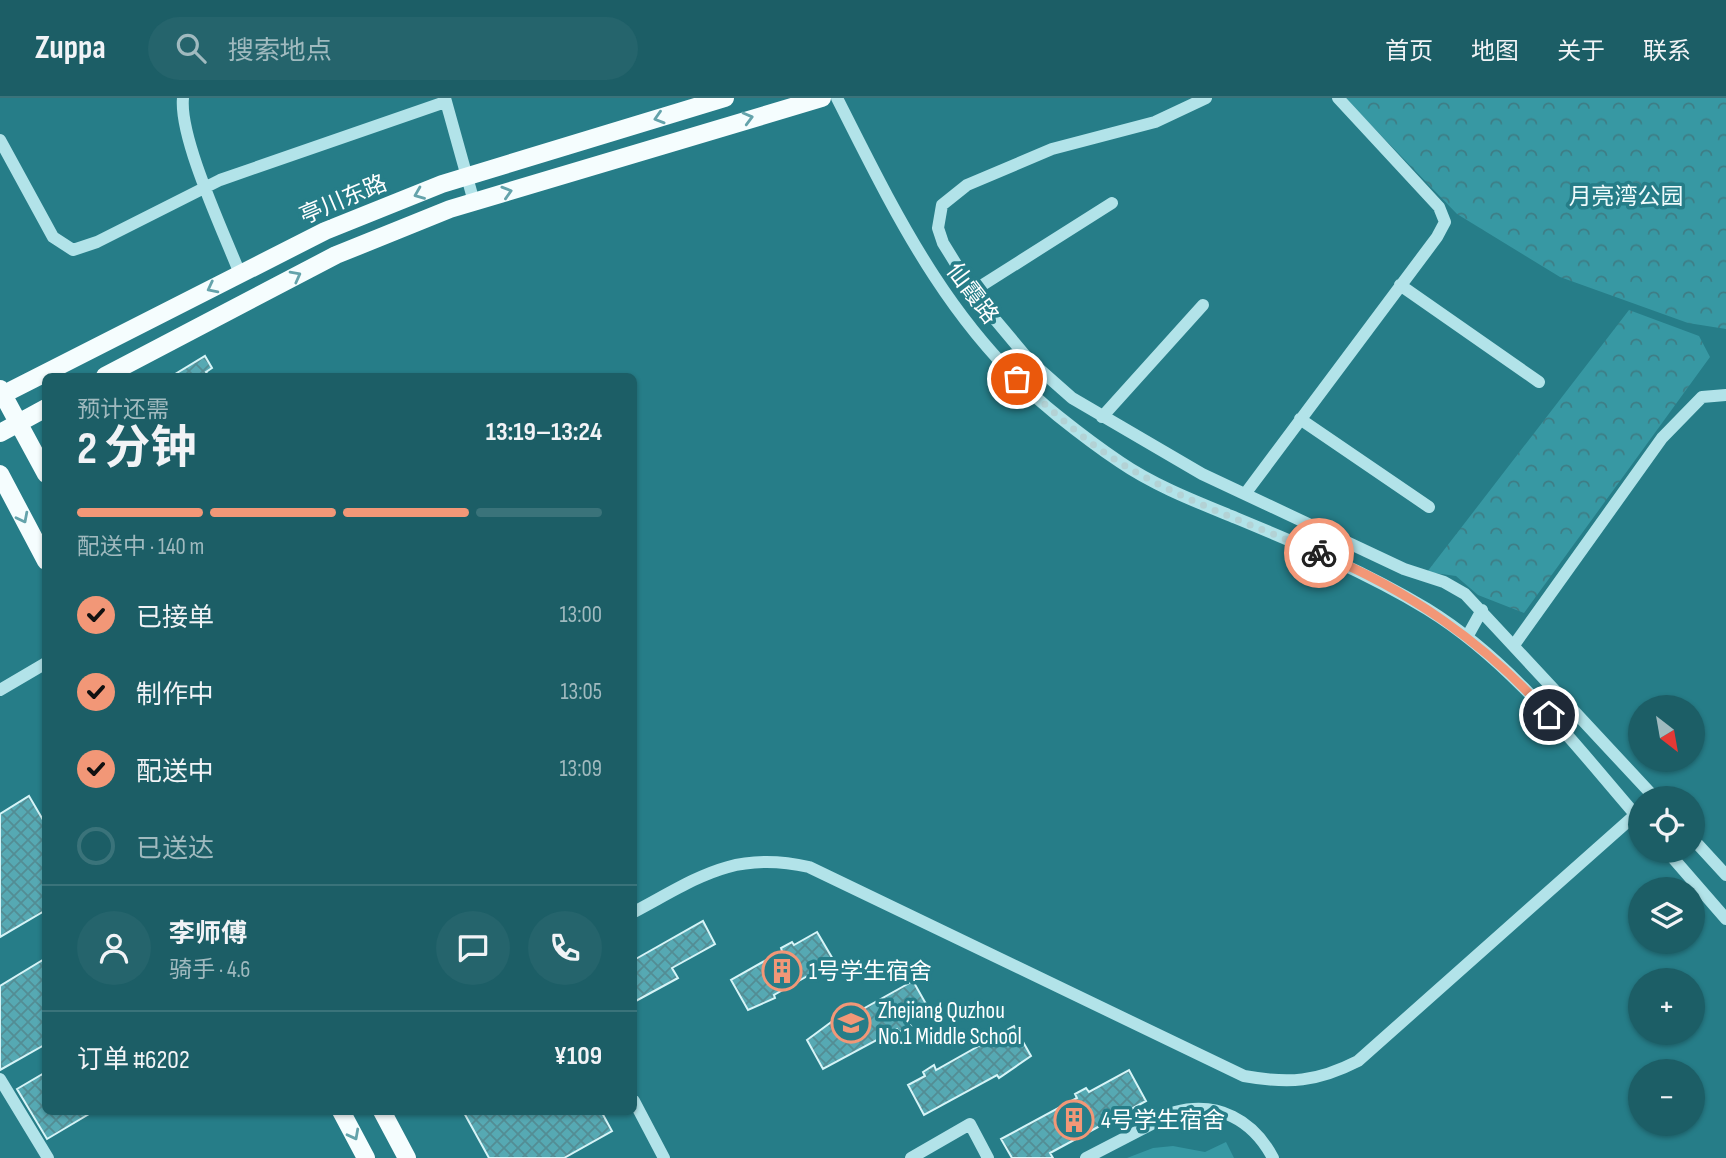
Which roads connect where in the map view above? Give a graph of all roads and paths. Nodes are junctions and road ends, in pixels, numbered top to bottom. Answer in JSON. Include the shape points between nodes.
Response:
{"nodes":[{"id":1,"x":183,"y":98,"type":"edge"},
{"id":2,"x":725,"y":98,"type":"edge"},
{"id":3,"x":822,"y":98,"type":"edge"},
{"id":4,"x":837,"y":98,"type":"edge"},
{"id":5,"x":1206,"y":98,"type":"edge"},
{"id":6,"x":1338,"y":98,"type":"edge"},
{"id":7,"x":445,"y":100,"type":"edge"},
{"id":8,"x":0,"y":140,"type":"edge"},
{"id":9,"x":466,"y":177,"type":"junction"},
{"id":10,"x":205,"y":187,"type":"junction"},
{"id":11,"x":474,"y":202,"type":"junction"},
{"id":12,"x":1112,"y":203,"type":"dead end"},
{"id":13,"x":240,"y":274,"type":"junction"},
{"id":14,"x":1401,"y":285,"type":"junction"},
{"id":15,"x":973,"y":291,"type":"junction"},
{"id":16,"x":1203,"y":305,"type":"dead end"},
{"id":17,"x":113,"y":373,"type":"edge"},
{"id":18,"x":1539,"y":382,"type":"dead end"},
{"id":19,"x":1,"y":393,"type":"edge"},
{"id":20,"x":1726,"y":395,"type":"edge"},
{"id":21,"x":42,"y":410,"type":"edge"},
{"id":22,"x":1102,"y":417,"type":"junction"},
{"id":23,"x":1300,"y":419,"type":"junction"},
{"id":24,"x":18,"y":422,"type":"junction"},
{"id":25,"x":0,"y":433,"type":"edge"},
{"id":26,"x":42,"y":467,"type":"edge"},
{"id":27,"x":0,"y":474,"type":"edge"},
{"id":28,"x":1245,"y":494,"type":"junction"},
{"id":29,"x":1429,"y":507,"type":"dead end"},
{"id":30,"x":42,"y":553,"type":"edge"},
{"id":31,"x":1482,"y":610,"type":"junction"},
{"id":32,"x":1467,"y":637,"type":"junction"},
{"id":33,"x":1514,"y":645,"type":"junction"},
{"id":34,"x":42,"y":665,"type":"edge"},
{"id":35,"x":0,"y":690,"type":"edge"},
{"id":36,"x":1644,"y":786,"type":"edge"},
{"id":37,"x":1628,"y":807,"type":"edge"},
{"id":38,"x":1628,"y":825,"type":"edge"},
{"id":39,"x":1705,"y":852,"type":"edge"},
{"id":40,"x":1677,"y":863,"type":"edge"},
{"id":41,"x":1726,"y":875,"type":"edge"},
{"id":42,"x":637,"y":910,"type":"edge"},
{"id":43,"x":1726,"y":919,"type":"edge"},
{"id":44,"x":1,"y":1083,"type":"edge"},
{"id":45,"x":637,"y":1107,"type":"edge"},
{"id":46,"x":343,"y":1115,"type":"edge"},
{"id":47,"x":384,"y":1115,"type":"edge"},
{"id":48,"x":48,"y":1158,"type":"edge"},
{"id":49,"x":366,"y":1158,"type":"edge"},
{"id":50,"x":407,"y":1158,"type":"edge"},
{"id":51,"x":664,"y":1158,"type":"edge"},
{"id":52,"x":911,"y":1158,"type":"edge"},
{"id":53,"x":988,"y":1158,"type":"edge"},
{"id":54,"x":1086,"y":1158,"type":"edge"},
{"id":55,"x":1273,"y":1158,"type":"edge"}],
"edges":[{"from":1,"to":10,"type":"street","via":[[182,113]]},
{"from":2,"to":9,"type":"main road","name":"亭川东路","one_way":true},
{"from":11,"to":3,"type":"main road","one_way":true},
{"from":4,"to":32,"type":"street","name":"仙霞路","via":[[906,234],[948,300],[998,361],[1056,415],[1121,463],[1182,495],[1338,561],[1426,608]]},
{"from":5,"to":15,"type":"street","via":[[1155,122],[1052,149],[951,196],[942,205],[938,228]]},
{"from":6,"to":14,"type":"street","via":[[1444,215],[1443,229]]},
{"from":7,"to":9,"type":"street"},
{"from":7,"to":10,"type":"street"},
{"from":8,"to":10,"type":"street","via":[[54,237],[74,250]]},
{"from":9,"to":11,"type":"street"},
{"from":9,"to":13,"type":"main road","name":"亭川东路","one_way":true,"via":[[326,231]]},
{"from":10,"to":13,"type":"street"},
{"from":17,"to":11,"type":"main road","one_way":true,"via":[[336,255]]},
{"from":12,"to":15,"type":"street"},
{"from":13,"to":19,"type":"main road","name":"亭川东路","one_way":true},
{"from":14,"to":18,"type":"street"},
{"from":14,"to":23,"type":"street"},
{"from":15,"to":22,"type":"street","via":[[1029,360]]},
{"from":16,"to":22,"type":"street"},
{"from":19,"to":24,"type":"main road"},
{"from":20,"to":33,"type":"street","via":[[1702,397],[1662,438]]},
{"from":21,"to":24,"type":"main road"},
{"from":22,"to":28,"type":"street"},
{"from":23,"to":28,"type":"street"},
{"from":23,"to":29,"type":"street"},
{"from":24,"to":25,"type":"main road"},
{"from":24,"to":26,"type":"main road"},
{"from":27,"to":30,"type":"main road","one_way":true},
{"from":28,"to":31,"type":"street","via":[[1404,569],[1453,586]]},
{"from":31,"to":32,"type":"street"},
{"from":31,"to":33,"type":"street"},
{"from":32,"to":37,"type":"street","name":"仙霞路","via":[[1518,679]]},
{"from":33,"to":36,"type":"street"},
{"from":34,"to":35,"type":"street"},
{"from":38,"to":42,"type":"street","via":[[1357,1061],[1331,1074],[1285,1083],[1244,1076],[809,867],[778,860],[741,862],[707,873]]},
{"from":39,"to":41,"type":"street"},
{"from":40,"to":43,"type":"street"},
{"from":44,"to":48,"type":"street"},
{"from":45,"to":51,"type":"street"},
{"from":46,"to":49,"type":"main road","one_way":true},
{"from":47,"to":50,"type":"main road"},
{"from":52,"to":53,"type":"street","via":[[970,1125]]},
{"from":54,"to":55,"type":"street","via":[[1190,1108],[1236,1117],[1254,1128]]}]}
